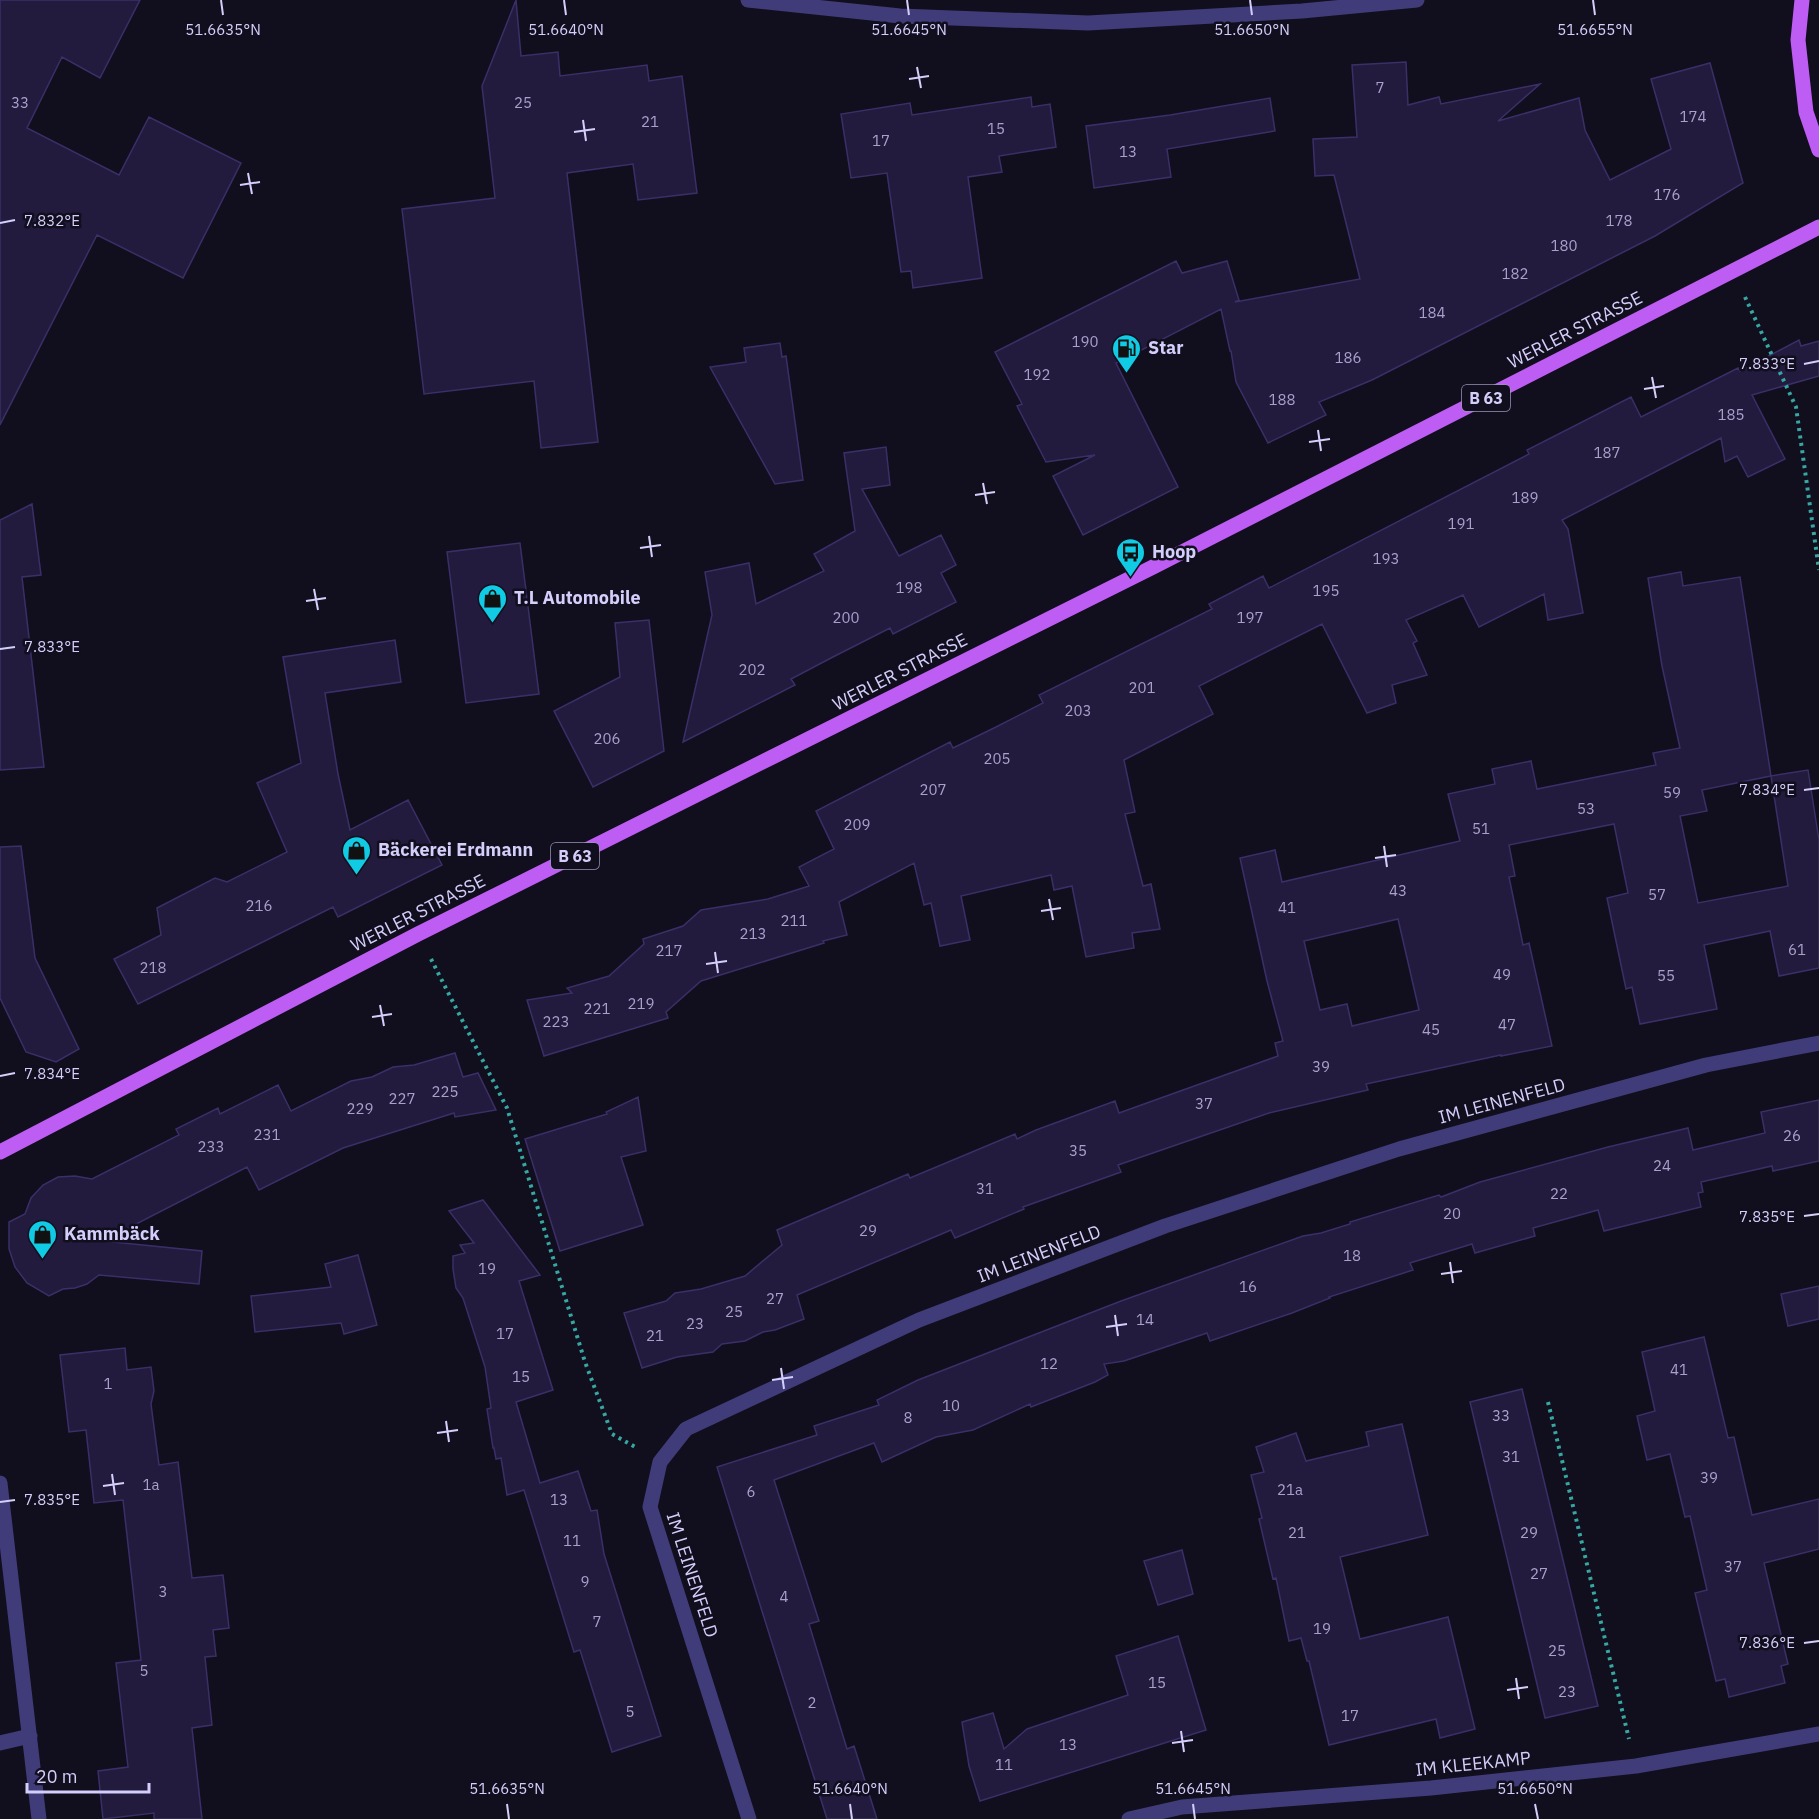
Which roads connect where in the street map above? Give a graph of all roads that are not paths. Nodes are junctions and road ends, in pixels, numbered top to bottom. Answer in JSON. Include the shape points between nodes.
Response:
{"nodes":[{"id":1,"x":748,"y":0,"type":"edge"},
{"id":2,"x":1417,"y":0,"type":"edge"},
{"id":3,"x":1802,"y":0,"type":"edge"},
{"id":4,"x":1819,"y":150,"type":"edge"},
{"id":5,"x":1819,"y":227,"type":"edge"},
{"id":6,"x":1819,"y":1043,"type":"edge"},
{"id":7,"x":0,"y":1152,"type":"edge"},
{"id":8,"x":0,"y":1483,"type":"edge"},
{"id":9,"x":1819,"y":1734,"type":"edge"},
{"id":10,"x":30,"y":1736,"type":"junction"},
{"id":11,"x":0,"y":1743,"type":"edge"},
{"id":12,"x":39,"y":1819,"type":"edge"},
{"id":13,"x":749,"y":1819,"type":"edge"},
{"id":14,"x":1129,"y":1819,"type":"edge"}],
"edges":[{"from":1,"to":2,"type":"street","via":[[900,16],[1088,23]]},
{"from":3,"to":4,"type":"main road","via":[[1798,40],[1806,112]]},
{"from":5,"to":7,"type":"main road","name":"WERLER STRASSE","number":"B 63","via":[[1153,567],[418,934]]},
{"from":6,"to":13,"type":"street","name":"IM LEINENFELD","via":[[1706,1065],[1400,1149],[1165,1227],[919,1320],[686,1429],[660,1462],[650,1507]]},
{"from":8,"to":10,"type":"street"},
{"from":9,"to":14,"type":"street","name":"IM KLEEKAMP","via":[[1636,1766],[1431,1788],[1182,1807]]},
{"from":10,"to":11,"type":"street"},
{"from":10,"to":12,"type":"street"}]}
